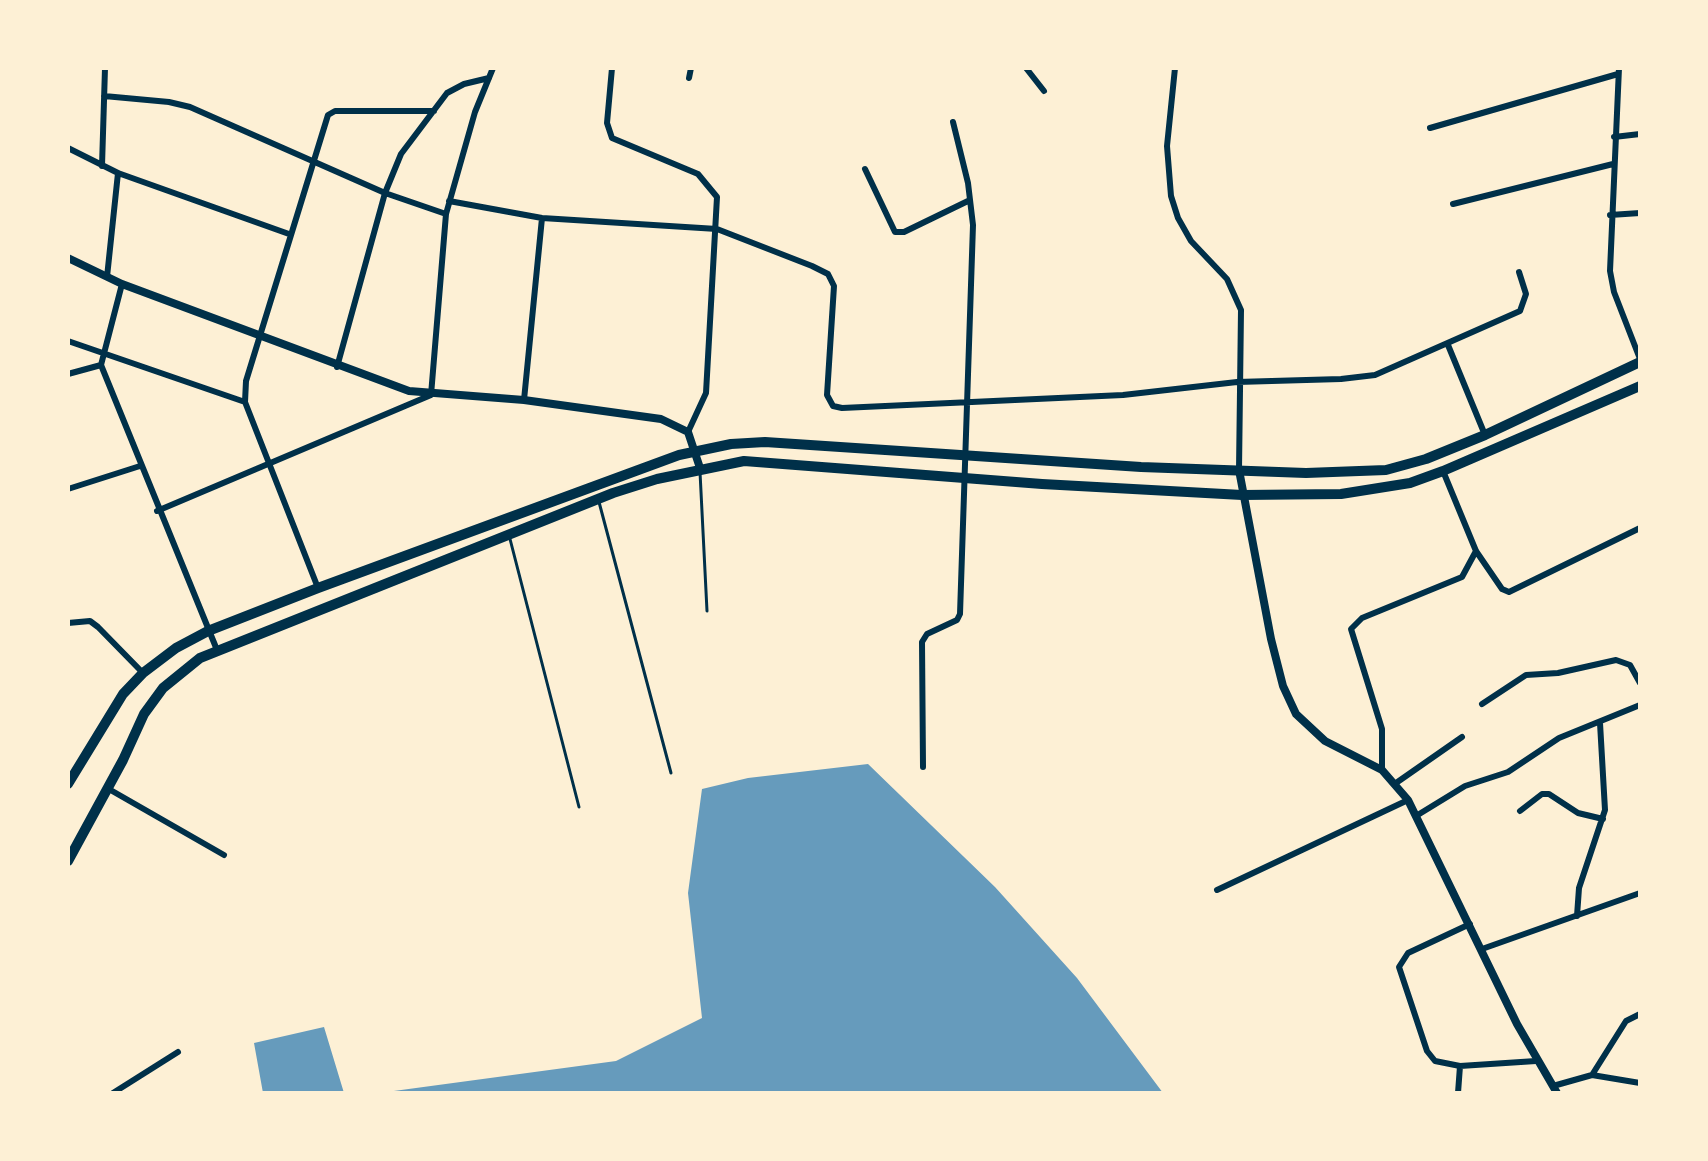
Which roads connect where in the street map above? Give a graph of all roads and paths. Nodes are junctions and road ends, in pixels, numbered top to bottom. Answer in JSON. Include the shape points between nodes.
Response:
{"nodes":[{"id":1,"x":105,"y":68,"type":"edge"},
{"id":2,"x":493,"y":68,"type":"edge"},
{"id":3,"x":612,"y":68,"type":"edge"},
{"id":4,"x":691,"y":68,"type":"edge"},
{"id":5,"x":1026,"y":68,"type":"edge"},
{"id":6,"x":1175,"y":68,"type":"edge"},
{"id":7,"x":1618,"y":71,"type":"edge"},
{"id":8,"x":489,"y":78,"type":"junction"},
{"id":9,"x":689,"y":78,"type":"dead end"},
{"id":10,"x":1044,"y":91,"type":"dead end"},
{"id":11,"x":104,"y":96,"type":"junction"},
{"id":12,"x":434,"y":111,"type":"junction"},
{"id":13,"x":953,"y":122,"type":"dead end"},
{"id":14,"x":1430,"y":128,"type":"dead end"},
{"id":15,"x":1640,"y":134,"type":"edge"},
{"id":16,"x":1614,"y":137,"type":"junction"},
{"id":17,"x":68,"y":148,"type":"edge"},
{"id":18,"x":312,"y":160,"type":"junction"},
{"id":19,"x":1613,"y":164,"type":"junction"},
{"id":20,"x":102,"y":166,"type":"junction"},
{"id":21,"x":865,"y":169,"type":"dead end"},
{"id":22,"x":118,"y":173,"type":"junction"},
{"id":23,"x":385,"y":193,"type":"junction"},
{"id":24,"x":970,"y":200,"type":"junction"},
{"id":25,"x":449,"y":201,"type":"junction"},
{"id":26,"x":1453,"y":204,"type":"dead end"},
{"id":27,"x":1640,"y":213,"type":"edge"},
{"id":28,"x":446,"y":214,"type":"junction"},
{"id":29,"x":1610,"y":215,"type":"junction"},
{"id":30,"x":542,"y":218,"type":"junction"},
{"id":31,"x":717,"y":229,"type":"junction"},
{"id":32,"x":289,"y":234,"type":"junction"},
{"id":33,"x":68,"y":258,"type":"edge"},
{"id":34,"x":1519,"y":272,"type":"dead end"},
{"id":35,"x":107,"y":277,"type":"junction"},
{"id":36,"x":122,"y":284,"type":"junction"},
{"id":37,"x":258,"y":336,"type":"junction"},
{"id":38,"x":68,"y":341,"type":"edge"},
{"id":39,"x":1448,"y":345,"type":"junction"},
{"id":40,"x":102,"y":354,"type":"junction"},
{"id":41,"x":1640,"y":361,"type":"edge"},
{"id":42,"x":101,"y":365,"type":"junction"},
{"id":43,"x":337,"y":367,"type":"junction"},
{"id":44,"x":68,"y":374,"type":"edge"},
{"id":45,"x":1237,"y":382,"type":"junction"},
{"id":46,"x":1640,"y":386,"type":"edge"},
{"id":47,"x":431,"y":395,"type":"junction"},
{"id":48,"x":524,"y":400,"type":"junction"},
{"id":49,"x":245,"y":402,"type":"junction"},
{"id":50,"x":964,"y":404,"type":"junction"},
{"id":51,"x":688,"y":432,"type":"junction"},
{"id":52,"x":1485,"y":435,"type":"junction"},
{"id":53,"x":697,"y":451,"type":"junction"},
{"id":54,"x":963,"y":456,"type":"junction"},
{"id":55,"x":269,"y":463,"type":"junction"},
{"id":56,"x":140,"y":466,"type":"junction"},
{"id":57,"x":700,"y":468,"type":"junction"},
{"id":58,"x":1239,"y":470,"type":"junction"},
{"id":59,"x":1443,"y":471,"type":"junction"},
{"id":60,"x":963,"y":477,"type":"junction"},
{"id":61,"x":68,"y":489,"type":"edge"},
{"id":62,"x":1242,"y":495,"type":"junction"},
{"id":63,"x":598,"y":499,"type":"junction"},
{"id":64,"x":157,"y":511,"type":"junction"},
{"id":65,"x":1640,"y":528,"type":"edge"},
{"id":66,"x":510,"y":536,"type":"junction"},
{"id":67,"x":1476,"y":551,"type":"junction"},
{"id":68,"x":318,"y":588,"type":"junction"},
{"id":69,"x":707,"y":611,"type":"dead end"},
{"id":70,"x":68,"y":623,"type":"edge"},
{"id":71,"x":208,"y":631,"type":"junction"},
{"id":72,"x":217,"y":650,"type":"junction"},
{"id":73,"x":143,"y":673,"type":"junction"},
{"id":74,"x":1640,"y":683,"type":"edge"},
{"id":75,"x":1482,"y":704,"type":"dead end"},
{"id":76,"x":1640,"y":705,"type":"edge"},
{"id":77,"x":1600,"y":723,"type":"junction"},
{"id":78,"x":1462,"y":737,"type":"dead end"},
{"id":79,"x":923,"y":767,"type":"dead end"},
{"id":80,"x":1382,"y":770,"type":"junction"},
{"id":81,"x":671,"y":773,"type":"dead end"},
{"id":82,"x":1396,"y":783,"type":"junction"},
{"id":83,"x":68,"y":784,"type":"edge"},
{"id":84,"x":107,"y":788,"type":"junction"},
{"id":85,"x":1408,"y":800,"type":"junction"},
{"id":86,"x":579,"y":807,"type":"dead end"},
{"id":87,"x":1520,"y":811,"type":"dead end"},
{"id":88,"x":1416,"y":816,"type":"junction"},
{"id":89,"x":1603,"y":819,"type":"junction"},
{"id":90,"x":224,"y":855,"type":"dead end"},
{"id":91,"x":68,"y":861,"type":"edge"},
{"id":92,"x":1217,"y":890,"type":"dead end"},
{"id":93,"x":1640,"y":893,"type":"edge"},
{"id":94,"x":1577,"y":916,"type":"junction"},
{"id":95,"x":1470,"y":924,"type":"junction"},
{"id":96,"x":1482,"y":949,"type":"junction"},
{"id":97,"x":1640,"y":1014,"type":"edge"},
{"id":98,"x":178,"y":1052,"type":"dead end"},
{"id":99,"x":1536,"y":1061,"type":"junction"},
{"id":100,"x":1460,"y":1066,"type":"junction"},
{"id":101,"x":1592,"y":1075,"type":"junction"},
{"id":102,"x":1640,"y":1083,"type":"edge"},
{"id":103,"x":1555,"y":1090,"type":"edge"},
{"id":104,"x":113,"y":1093,"type":"edge"},
{"id":105,"x":1458,"y":1093,"type":"edge"}],
"edges":[{"from":1,"to":11,"type":"street"},
{"from":2,"to":8,"type":"street"},
{"from":3,"to":31,"type":"street","via":[[607,123],[612,138],[706,180],[717,197]]},
{"from":4,"to":9,"type":"street"},
{"from":5,"to":10,"type":"street"},
{"from":6,"to":45,"type":"street","via":[[1167,146],[1171,196],[1191,241],[1236,294],[1243,327]]},
{"from":7,"to":14,"type":"street"},
{"from":7,"to":16,"type":"street"},
{"from":8,"to":12,"type":"street","via":[[455,87]]},
{"from":8,"to":25,"type":"street"},
{"from":11,"to":18,"type":"street","via":[[190,107]]},
{"from":11,"to":20,"type":"street"},
{"from":12,"to":18,"type":"street","via":[[335,111],[325,120]]},
{"from":12,"to":23,"type":"street","via":[[401,154]]},
{"from":13,"to":24,"type":"street"},
{"from":15,"to":16,"type":"street"},
{"from":16,"to":19,"type":"street"},
{"from":17,"to":20,"type":"street"},
{"from":18,"to":23,"type":"street"},
{"from":18,"to":32,"type":"street"},
{"from":19,"to":26,"type":"street"},
{"from":19,"to":29,"type":"street"},
{"from":20,"to":22,"type":"street"},
{"from":21,"to":24,"type":"street","via":[[895,232]]},
{"from":22,"to":32,"type":"street"},
{"from":22,"to":35,"type":"street"},
{"from":23,"to":28,"type":"street"},
{"from":23,"to":43,"type":"street"},
{"from":24,"to":50,"type":"street"},
{"from":25,"to":28,"type":"street"},
{"from":25,"to":30,"type":"street"},
{"from":27,"to":29,"type":"street"},
{"from":28,"to":47,"type":"street"},
{"from":29,"to":41,"type":"street","via":[[1614,292]]},
{"from":30,"to":31,"type":"street"},
{"from":30,"to":48,"type":"street"},
{"from":31,"to":50,"type":"street","via":[[812,266],[831,279],[827,395],[833,406]]},
{"from":31,"to":51,"type":"street","via":[[706,393]]},
{"from":32,"to":37,"type":"street"},
{"from":33,"to":35,"type":"street"},
{"from":34,"to":39,"type":"street","via":[[1526,294],[1520,311]]},
{"from":35,"to":36,"type":"street"},
{"from":36,"to":37,"type":"street"},
{"from":36,"to":40,"type":"street"},
{"from":37,"to":43,"type":"street"},
{"from":37,"to":49,"type":"street"},
{"from":38,"to":40,"type":"street"},
{"from":39,"to":45,"type":"street","via":[[1375,375]]},
{"from":39,"to":52,"type":"street"},
{"from":40,"to":42,"type":"street"},
{"from":40,"to":49,"type":"street"},
{"from":41,"to":52,"type":"highway"},
{"from":42,"to":44,"type":"street"},
{"from":42,"to":56,"type":"street"},
{"from":43,"to":47,"type":"street"},
{"from":45,"to":50,"type":"street"},
{"from":45,"to":58,"type":"street"},
{"from":46,"to":59,"type":"highway"},
{"from":47,"to":48,"type":"street"},
{"from":47,"to":55,"type":"street"},
{"from":48,"to":51,"type":"street","via":[[661,419]]},
{"from":49,"to":55,"type":"street"},
{"from":50,"to":54,"type":"street"},
{"from":51,"to":53,"type":"street"},
{"from":52,"to":58,"type":"highway","via":[[1386,470]]},
{"from":53,"to":54,"type":"highway","via":[[765,442]]},
{"from":53,"to":57,"type":"street"},
{"from":53,"to":68,"type":"highway","via":[[610,477]]},
{"from":54,"to":58,"type":"highway"},
{"from":54,"to":60,"type":"street"},
{"from":55,"to":64,"type":"street"},
{"from":55,"to":68,"type":"street"},
{"from":56,"to":61,"type":"street"},
{"from":56,"to":64,"type":"street"},
{"from":57,"to":60,"type":"highway","via":[[774,462]]},
{"from":57,"to":63,"type":"highway"},
{"from":57,"to":69,"type":"lane"},
{"from":58,"to":62,"type":"street"},
{"from":59,"to":62,"type":"highway","via":[[1410,483],[1341,494]]},
{"from":59,"to":67,"type":"street"},
{"from":60,"to":62,"type":"highway"},
{"from":60,"to":79,"type":"street","via":[[960,614],[922,642]]},
{"from":62,"to":80,"type":"street","via":[[1271,639],[1296,714],[1325,741]]},
{"from":63,"to":66,"type":"highway"},
{"from":63,"to":81,"type":"lane"},
{"from":64,"to":71,"type":"street"},
{"from":65,"to":67,"type":"street","via":[[1516,591],[1502,589]]},
{"from":66,"to":72,"type":"highway"},
{"from":66,"to":86,"type":"lane"},
{"from":67,"to":80,"type":"street","via":[[1462,577],[1362,618],[1351,629],[1382,729]]},
{"from":68,"to":71,"type":"highway"},
{"from":70,"to":73,"type":"street","via":[[90,621]]},
{"from":71,"to":72,"type":"street"},
{"from":71,"to":73,"type":"highway"},
{"from":72,"to":84,"type":"highway","via":[[163,688]]},
{"from":73,"to":83,"type":"highway","via":[[123,694]]},
{"from":74,"to":75,"type":"street","via":[[1630,665],[1616,660],[1526,675]]},
{"from":76,"to":77,"type":"street"},
{"from":77,"to":88,"type":"street","via":[[1559,738],[1517,768],[1465,786]]},
{"from":77,"to":89,"type":"street","via":[[1607,793]]},
{"from":78,"to":82,"type":"street"},
{"from":80,"to":82,"type":"street"},
{"from":82,"to":85,"type":"street"},
{"from":84,"to":90,"type":"street"},
{"from":84,"to":91,"type":"highway"},
{"from":85,"to":88,"type":"street"},
{"from":85,"to":92,"type":"street"},
{"from":87,"to":89,"type":"street","via":[[1549,794],[1578,813]]},
{"from":88,"to":95,"type":"street"},
{"from":89,"to":94,"type":"street","via":[[1579,888]]},
{"from":93,"to":94,"type":"street"},
{"from":94,"to":96,"type":"street"},
{"from":95,"to":96,"type":"street"},
{"from":95,"to":100,"type":"street","via":[[1408,953],[1399,967],[1430,1057]]},
{"from":96,"to":99,"type":"street"},
{"from":97,"to":101,"type":"street","via":[[1626,1021]]},
{"from":98,"to":104,"type":"street"},
{"from":99,"to":100,"type":"street"},
{"from":99,"to":103,"type":"street"},
{"from":100,"to":105,"type":"street"},
{"from":101,"to":102,"type":"street"},
{"from":101,"to":103,"type":"street"}]}
